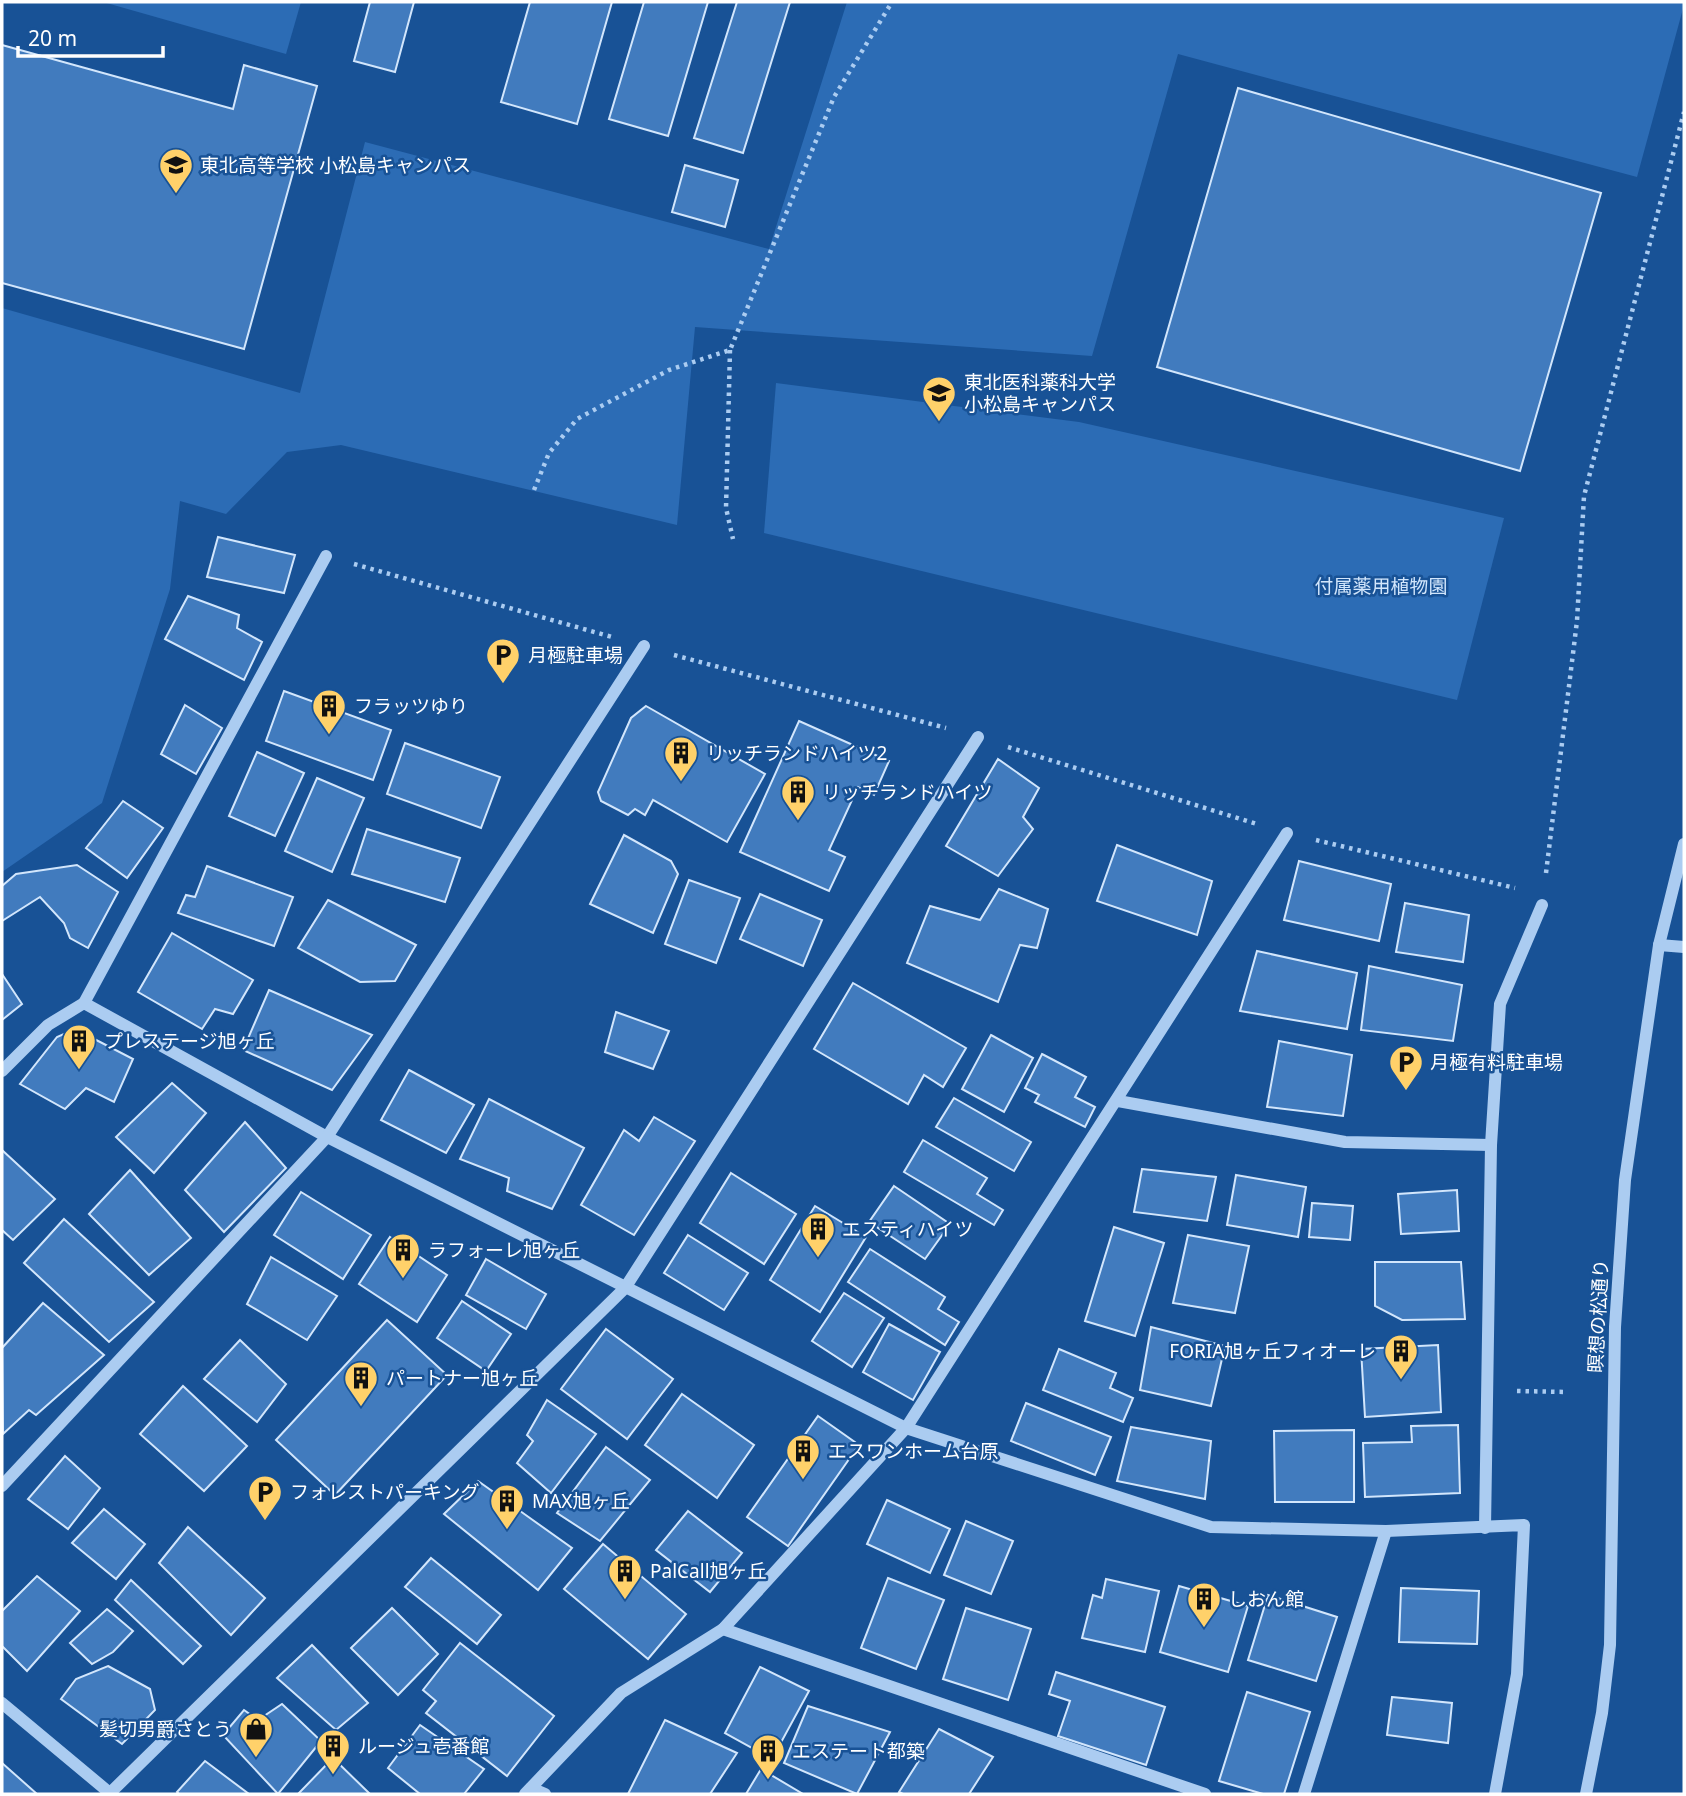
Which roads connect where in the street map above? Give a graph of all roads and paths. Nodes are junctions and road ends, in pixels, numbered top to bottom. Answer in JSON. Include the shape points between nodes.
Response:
{"nodes":[{"id":1,"x":892,"y":2,"type":"edge"},
{"id":2,"x":1684,"y":112,"type":"edge"},
{"id":3,"x":730,"y":350,"type":"junction"},
{"id":4,"x":534,"y":490,"type":"dead end"},
{"id":5,"x":733,"y":539,"type":"dead end"},
{"id":6,"x":326,"y":556,"type":"joint"},
{"id":7,"x":644,"y":646,"type":"junction"},
{"id":8,"x":978,"y":737,"type":"junction"},
{"id":9,"x":1287,"y":833,"type":"junction"},
{"id":10,"x":1684,"y":844,"type":"edge"},
{"id":11,"x":1542,"y":905,"type":"junction"},
{"id":12,"x":1658,"y":944,"type":"junction"},
{"id":13,"x":1684,"y":947,"type":"edge"},
{"id":14,"x":84,"y":1003,"type":"junction"},
{"id":15,"x":2,"y":1071,"type":"edge"},
{"id":16,"x":1118,"y":1101,"type":"junction"},
{"id":17,"x":327,"y":1136,"type":"junction"},
{"id":18,"x":1491,"y":1145,"type":"junction"},
{"id":19,"x":625,"y":1288,"type":"junction"},
{"id":20,"x":1511,"y":1391,"type":"dead end"},
{"id":21,"x":1566,"y":1392,"type":"dead end"},
{"id":22,"x":906,"y":1428,"type":"junction"},
{"id":23,"x":2,"y":1486,"type":"edge"},
{"id":24,"x":1485,"y":1528,"type":"junction"},
{"id":25,"x":1386,"y":1531,"type":"junction"},
{"id":26,"x":723,"y":1629,"type":"junction"},
{"id":27,"x":2,"y":1703,"type":"edge"},
{"id":28,"x":528,"y":1791,"type":"edge"},
{"id":29,"x":110,"y":1794,"type":"edge"},
{"id":30,"x":545,"y":1794,"type":"edge"},
{"id":31,"x":1205,"y":1794,"type":"edge"},
{"id":32,"x":1304,"y":1794,"type":"edge"},
{"id":33,"x":1495,"y":1794,"type":"edge"},
{"id":34,"x":1586,"y":1794,"type":"edge"}],
"edges":[{"from":1,"to":3,"type":"path","via":[[834,97]]},
{"from":2,"to":11,"type":"path","via":[[1584,496],[1577,621]]},
{"from":3,"to":4,"type":"path","via":[[669,370],[577,419],[549,453]]},
{"from":3,"to":5,"type":"path","via":[[726,508]]},
{"from":6,"to":7,"type":"path"},
{"from":6,"to":14,"type":"street"},
{"from":7,"to":8,"type":"path"},
{"from":7,"to":17,"type":"street"},
{"from":8,"to":9,"type":"path"},
{"from":8,"to":19,"type":"street"},
{"from":9,"to":11,"type":"path","via":[[1512,886]]},
{"from":9,"to":16,"type":"street"},
{"from":10,"to":12,"type":"street","name":"瞑想の松通り"},
{"from":11,"to":18,"type":"street","via":[[1500,1004]]},
{"from":12,"to":13,"type":"street"},
{"from":12,"to":34,"type":"street","name":"瞑想の松通り","via":[[1625,1180],[1615,1326],[1610,1645]]},
{"from":14,"to":15,"type":"street","via":[[48,1025]]},
{"from":14,"to":17,"type":"street"},
{"from":16,"to":18,"type":"street","via":[[1345,1142]]},
{"from":16,"to":22,"type":"street"},
{"from":17,"to":19,"type":"street"},
{"from":17,"to":23,"type":"street"},
{"from":18,"to":24,"type":"street"},
{"from":19,"to":22,"type":"street"},
{"from":19,"to":29,"type":"street"},
{"from":20,"to":21,"type":"path"},
{"from":22,"to":25,"type":"street","via":[[1211,1527]]},
{"from":22,"to":26,"type":"street"},
{"from":24,"to":25,"type":"street"},
{"from":24,"to":33,"type":"street","via":[[1524,1525],[1517,1674]]},
{"from":25,"to":32,"type":"street"},
{"from":26,"to":28,"type":"street","via":[[621,1693]]},
{"from":26,"to":31,"type":"street"},
{"from":27,"to":29,"type":"street"},
{"from":28,"to":30,"type":"street"}]}
